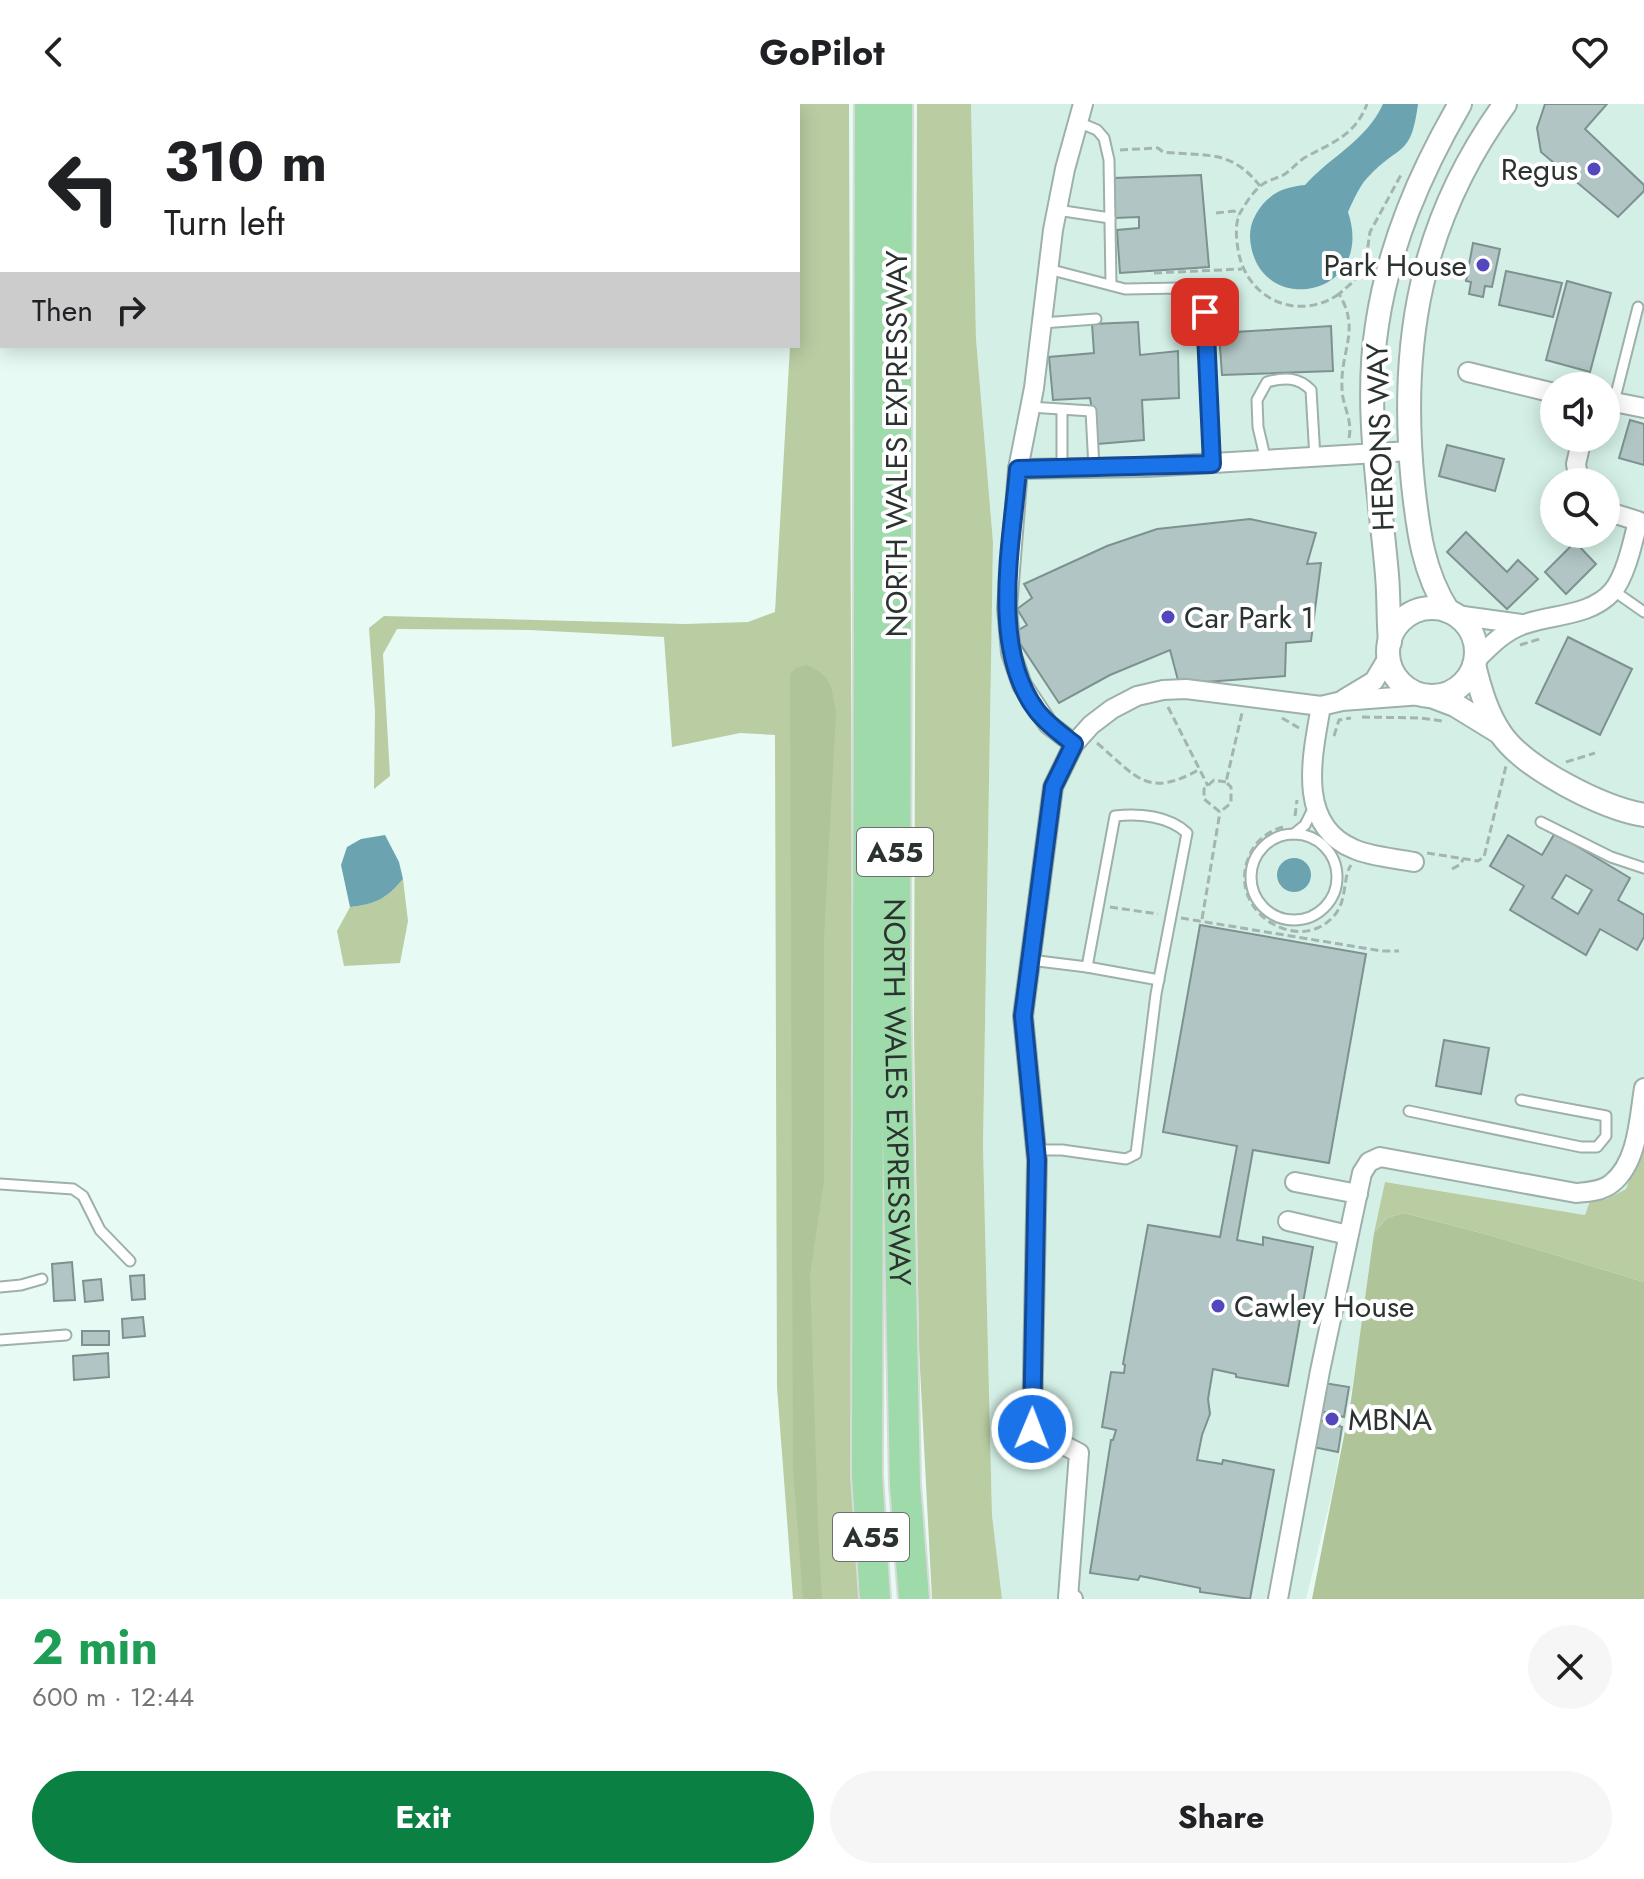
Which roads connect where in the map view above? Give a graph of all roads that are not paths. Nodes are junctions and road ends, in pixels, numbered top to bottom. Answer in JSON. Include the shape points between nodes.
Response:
{"nodes":[{"id":1,"x":870,"y":104,"type":"edge"},
{"id":2,"x":897,"y":104,"type":"edge"},
{"id":3,"x":1460,"y":104,"type":"edge"},
{"id":4,"x":1505,"y":104,"type":"edge"},
{"id":5,"x":1081,"y":113,"type":"edge"},
{"id":6,"x":1057,"y":210,"type":"junction"},
{"id":7,"x":1110,"y":218,"type":"junction"},
{"id":8,"x":1048,"y":269,"type":"junction"},
{"id":9,"x":1111,"y":285,"type":"junction"},
{"id":10,"x":1638,"y":307,"type":"dead end"},
{"id":11,"x":1096,"y":319,"type":"dead end"},
{"id":12,"x":1042,"y":323,"type":"junction"},
{"id":13,"x":1468,"y":372,"type":"dead end"},
{"id":14,"x":1619,"y":372,"type":"edge"},
{"id":15,"x":1540,"y":390,"type":"edge"},
{"id":16,"x":1620,"y":404,"type":"edge"},
{"id":17,"x":1030,"y":407,"type":"junction"},
{"id":18,"x":1644,"y":408,"type":"edge"},
{"id":19,"x":1062,"y":410,"type":"junction"},
{"id":20,"x":1410,"y":451,"type":"junction"},
{"id":21,"x":1375,"y":455,"type":"junction"},
{"id":22,"x":1315,"y":458,"type":"junction"},
{"id":23,"x":1266,"y":461,"type":"junction"},
{"id":24,"x":1212,"y":464,"type":"junction"},
{"id":25,"x":1062,"y":468,"type":"junction"},
{"id":26,"x":1094,"y":468,"type":"junction"},
{"id":27,"x":1018,"y":469,"type":"junction"},
{"id":28,"x":1620,"y":515,"type":"edge"},
{"id":29,"x":1641,"y":522,"type":"edge"},
{"id":30,"x":1614,"y":591,"type":"junction"},
{"id":31,"x":1644,"y":612,"type":"edge"},
{"id":32,"x":1452,"y":613,"type":"junction"},
{"id":33,"x":1524,"y":624,"type":"junction"},
{"id":34,"x":1389,"y":649,"type":"junction"},
{"id":35,"x":1475,"y":663,"type":"junction"},
{"id":36,"x":1426,"y":696,"type":"junction"},
{"id":37,"x":1342,"y":701,"type":"junction"},
{"id":38,"x":1321,"y":706,"type":"junction"},
{"id":39,"x":1079,"y":738,"type":"junction"},
{"id":40,"x":1507,"y":740,"type":"junction"},
{"id":41,"x":1315,"y":805,"type":"junction"},
{"id":42,"x":1644,"y":815,"type":"edge"},
{"id":43,"x":1541,"y":822,"type":"dead end"},
{"id":44,"x":1294,"y":834,"type":"junction"},
{"id":45,"x":1338,"y":840,"type":"junction"},
{"id":46,"x":1419,"y":857,"type":"road end"},
{"id":47,"x":1335,"y":865,"type":"junction"},
{"id":48,"x":1644,"y":868,"type":"edge"},
{"id":49,"x":1030,"y":960,"type":"junction"},
{"id":50,"x":1087,"y":967,"type":"junction"},
{"id":51,"x":1159,"y":980,"type":"junction"},
{"id":52,"x":1644,"y":1088,"type":"edge"},
{"id":53,"x":1521,"y":1100,"type":"dead end"},
{"id":54,"x":1409,"y":1111,"type":"dead end"},
{"id":55,"x":1036,"y":1150,"type":"junction"},
{"id":56,"x":1295,"y":1182,"type":"dead end"},
{"id":57,"x":0,"y":1184,"type":"edge"},
{"id":58,"x":1358,"y":1194,"type":"junction"},
{"id":59,"x":1288,"y":1221,"type":"dead end"},
{"id":60,"x":1348,"y":1235,"type":"junction"},
{"id":61,"x":130,"y":1261,"type":"dead end"},
{"id":62,"x":42,"y":1279,"type":"dead end"},
{"id":63,"x":0,"y":1287,"type":"edge"},
{"id":64,"x":66,"y":1335,"type":"dead end"},
{"id":65,"x":0,"y":1340,"type":"edge"},
{"id":66,"x":875,"y":1599,"type":"edge"},
{"id":67,"x":914,"y":1599,"type":"edge"},
{"id":68,"x":1070,"y":1599,"type":"edge"},
{"id":69,"x":1278,"y":1599,"type":"edge"}],
"edges":[{"from":1,"to":66,"type":"highway","name":"NORTH WALES EXPRESSWAY","number":"A55","via":[[867,1475]]},
{"from":2,"to":67,"type":"highway","name":"NORTH WALES EXPRESSWAY","number":"A55","via":[[895,985],[905,1485]]},
{"from":3,"to":21,"type":"street","name":"HERONS WAY","via":[[1407,208],[1393,255],[1377,326]]},
{"from":4,"to":20,"type":"street","name":"HERONS WAY","via":[[1438,225],[1421,286],[1411,340]]},
{"from":5,"to":6,"type":"street"},
{"from":5,"to":7,"type":"lane","via":[[1104,138]]},
{"from":6,"to":7,"type":"lane"},
{"from":6,"to":8,"type":"street"},
{"from":7,"to":9,"type":"lane"},
{"from":8,"to":9,"type":"lane"},
{"from":8,"to":12,"type":"street"},
{"from":9,"to":24,"type":"lane","via":[[1180,288],[1201,299]]},
{"from":10,"to":14,"type":"lane"},
{"from":11,"to":12,"type":"lane"},
{"from":12,"to":17,"type":"street"},
{"from":13,"to":15,"type":"street"},
{"from":16,"to":18,"type":"street"},
{"from":17,"to":19,"type":"lane"},
{"from":17,"to":27,"type":"street"},
{"from":19,"to":25,"type":"lane"},
{"from":19,"to":26,"type":"lane","via":[[1091,411]]},
{"from":20,"to":21,"type":"street"},
{"from":20,"to":32,"type":"street","name":"HERONS WAY","via":[[1429,577]]},
{"from":21,"to":22,"type":"street"},
{"from":21,"to":34,"type":"street","name":"HERONS WAY"},
{"from":22,"to":23,"type":"street"},
{"from":22,"to":23,"type":"lane","via":[[1311,390],[1301,380],[1282,378],[1267,382],[1257,400]]},
{"from":23,"to":24,"type":"street"},
{"from":24,"to":26,"type":"street"},
{"from":25,"to":26,"type":"street"},
{"from":25,"to":27,"type":"street"},
{"from":27,"to":39,"type":"street","via":[[1007,608],[1011,653],[1037,711],[1048,724]]},
{"from":28,"to":29,"type":"street"},
{"from":29,"to":30,"type":"street"},
{"from":30,"to":31,"type":"lane"},
{"from":30,"to":33,"type":"street","via":[[1583,610]]},
{"from":32,"to":33,"type":"street"},
{"from":32,"to":34,"type":"street","via":[[1425,609],[1409,615],[1398,625]]},
{"from":32,"to":35,"type":"street","via":[[1472,634]]},
{"from":33,"to":35,"type":"street","via":[[1506,633]]},
{"from":34,"to":36,"type":"street","via":[[1401,684]]},
{"from":34,"to":37,"type":"street","via":[[1374,681]]},
{"from":35,"to":36,"type":"street","via":[[1459,688]]},
{"from":35,"to":40,"type":"street","via":[[1483,697]]},
{"from":36,"to":37,"type":"street"},
{"from":36,"to":40,"type":"street","via":[[1455,705]]},
{"from":37,"to":38,"type":"street"},
{"from":38,"to":39,"type":"street","via":[[1163,690],[1112,709]]},
{"from":38,"to":41,"type":"street","via":[[1310,786]]},
{"from":39,"to":49,"type":"street","via":[[1053,787]]},
{"from":40,"to":42,"type":"street","via":[[1543,770],[1594,800]]},
{"from":41,"to":44,"type":"lane"},
{"from":41,"to":45,"type":"street"},
{"from":43,"to":48,"type":"lane"},
{"from":44,"to":47,"type":"lane","via":[[1320,842]]},
{"from":44,"to":47,"type":"lane","via":[[1269,842],[1253,863],[1253,889],[1268,911],[1293,920],[1318,912],[1334,891]]},
{"from":45,"to":46,"type":"street","via":[[1354,849]]},
{"from":45,"to":47,"type":"lane"},
{"from":49,"to":50,"type":"lane"},
{"from":49,"to":55,"type":"street","via":[[1023,1016]]},
{"from":50,"to":51,"type":"lane"},
{"from":50,"to":51,"type":"lane","via":[[1115,816],[1133,814],[1177,824],[1187,833]]},
{"from":51,"to":55,"type":"lane","via":[[1136,1154],[1126,1159]]},
{"from":52,"to":58,"type":"street","via":[[1634,1147],[1612,1184],[1595,1191],[1576,1193],[1380,1157],[1362,1173]]},
{"from":53,"to":54,"type":"lane","via":[[1606,1116],[1606,1136],[1597,1147],[1581,1147]]},
{"from":55,"to":68,"type":"street","via":[[1032,1429],[1079,1453]]},
{"from":56,"to":58,"type":"street"},
{"from":57,"to":61,"type":"lane","via":[[73,1189],[83,1196],[100,1230]]},
{"from":58,"to":60,"type":"street"},
{"from":59,"to":60,"type":"street"},
{"from":60,"to":69,"type":"street"},
{"from":62,"to":63,"type":"lane"},
{"from":64,"to":65,"type":"lane"}]}
